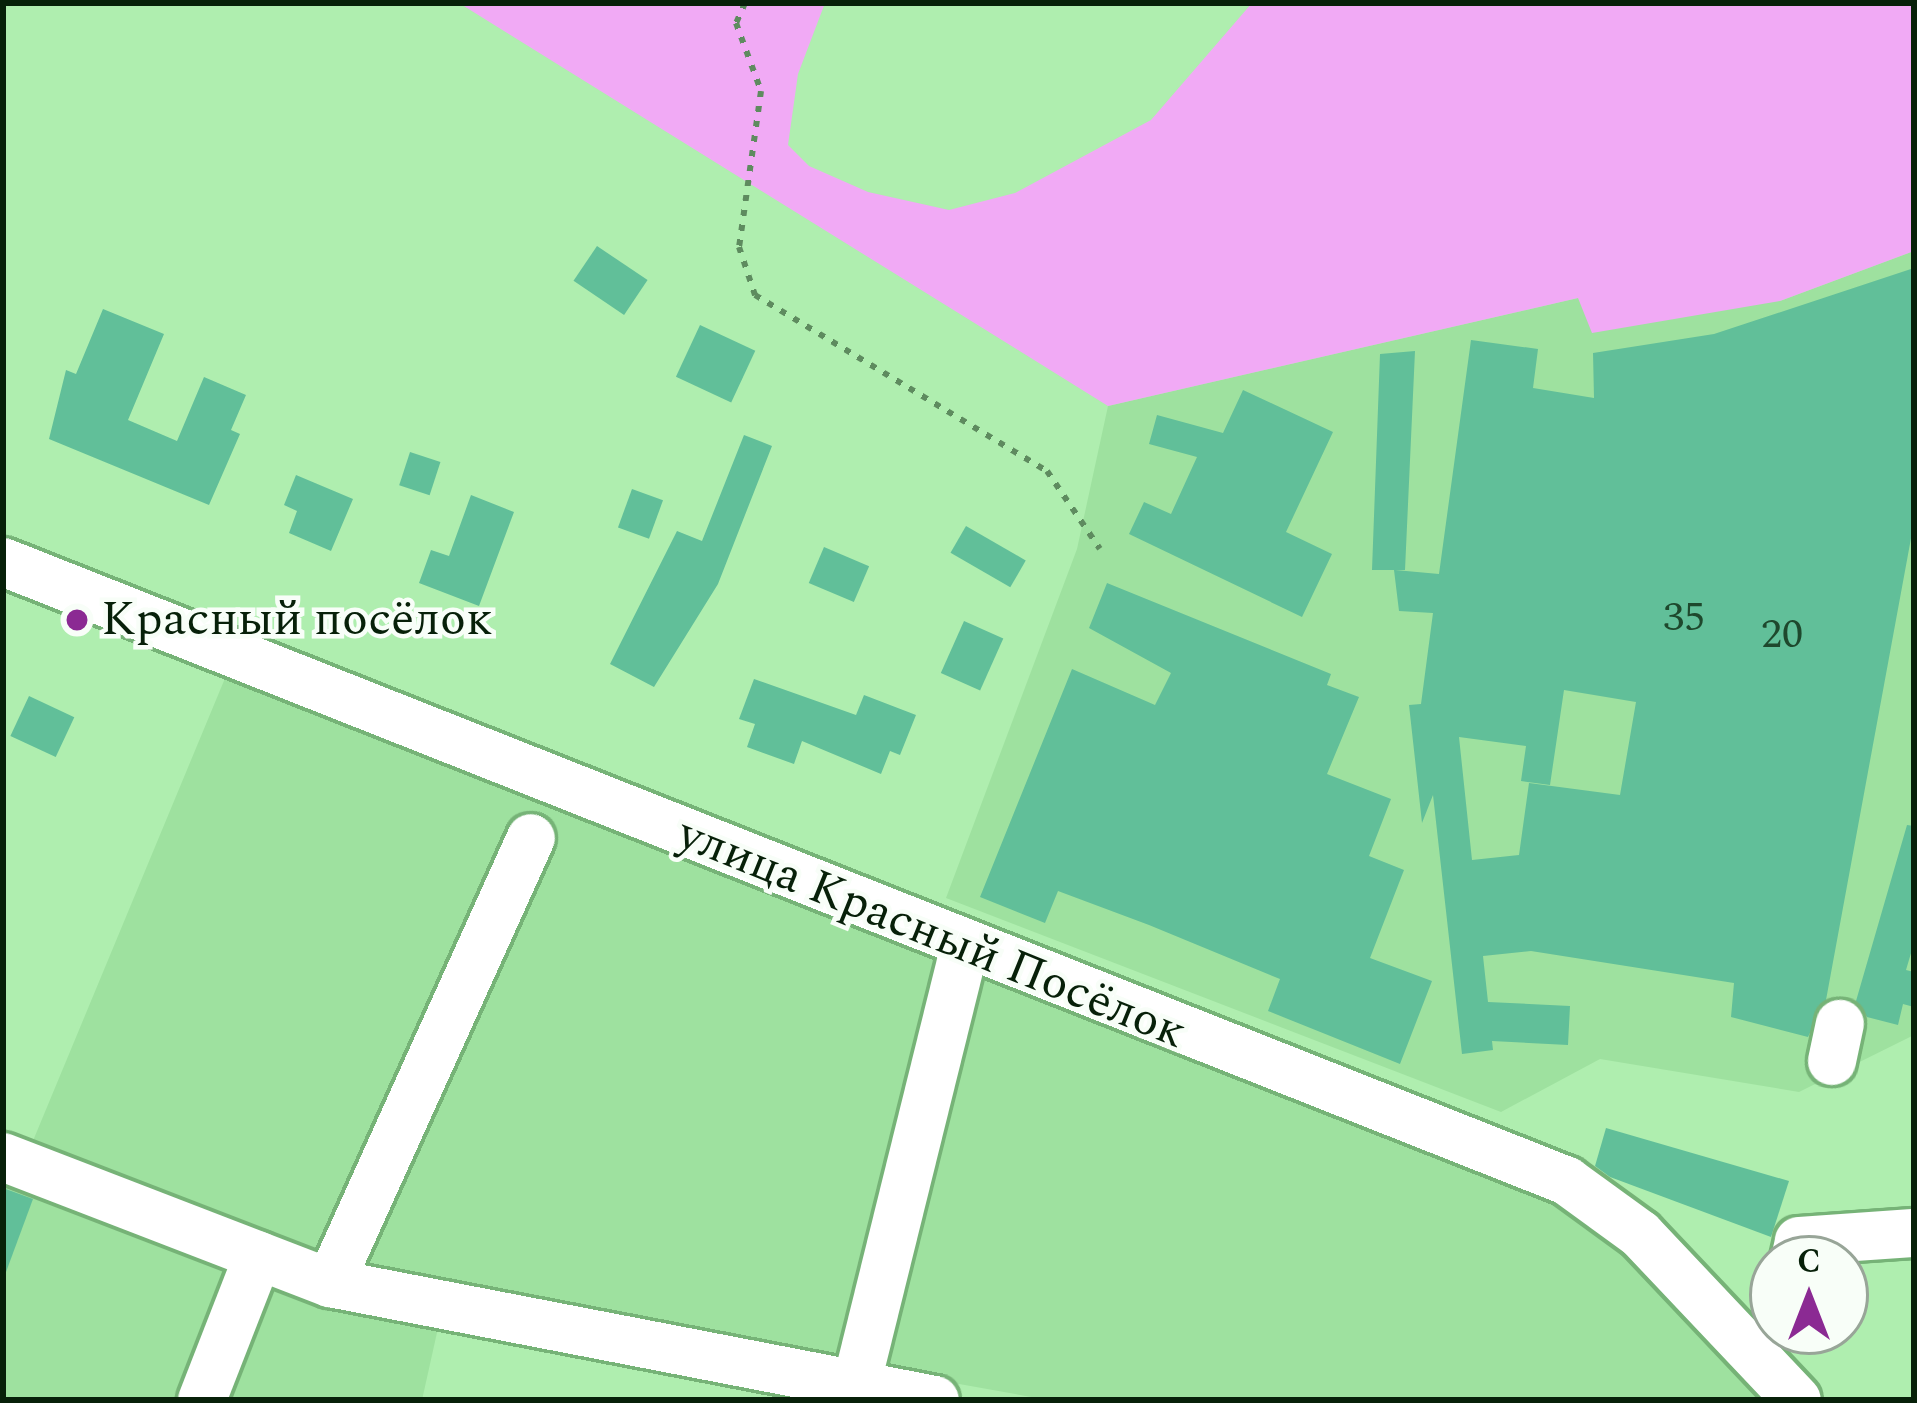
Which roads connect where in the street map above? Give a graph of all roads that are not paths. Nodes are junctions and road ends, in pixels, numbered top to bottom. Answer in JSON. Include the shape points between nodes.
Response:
{"nodes":[{"id":1,"x":3,"y":562,"type":"edge"},
{"id":2,"x":530,"y":838,"type":"dead end"},
{"id":3,"x":964,"y":947,"type":"junction"},
{"id":4,"x":3,"y":1157,"type":"edge"},
{"id":5,"x":1914,"y":1233,"type":"edge"},
{"id":6,"x":1869,"y":1236,"type":"edge"},
{"id":7,"x":258,"y":1256,"type":"junction"},
{"id":8,"x":330,"y":1283,"type":"junction"},
{"id":9,"x":1749,"y":1331,"type":"edge"},
{"id":10,"x":1770,"y":1355,"type":"edge"},
{"id":11,"x":856,"y":1386,"type":"junction"},
{"id":12,"x":202,"y":1400,"type":"edge"},
{"id":13,"x":935,"y":1400,"type":"edge"},
{"id":14,"x":1797,"y":1400,"type":"edge"}],
"edges":[{"from":1,"to":3,"type":"street","name":"улица Красный Посёлок"},
{"from":2,"to":8,"type":"street"},
{"from":3,"to":9,"type":"street","name":"улица Красный Посёлок","via":[[1568,1181]]},
{"from":3,"to":11,"type":"street"},
{"from":4,"to":7,"type":"street"},
{"from":5,"to":6,"type":"street"},
{"from":7,"to":8,"type":"street"},
{"from":7,"to":12,"type":"street"},
{"from":8,"to":11,"type":"street"},
{"from":10,"to":14,"type":"street","name":"улица Красный Посёлок"},
{"from":11,"to":13,"type":"street"}]}
